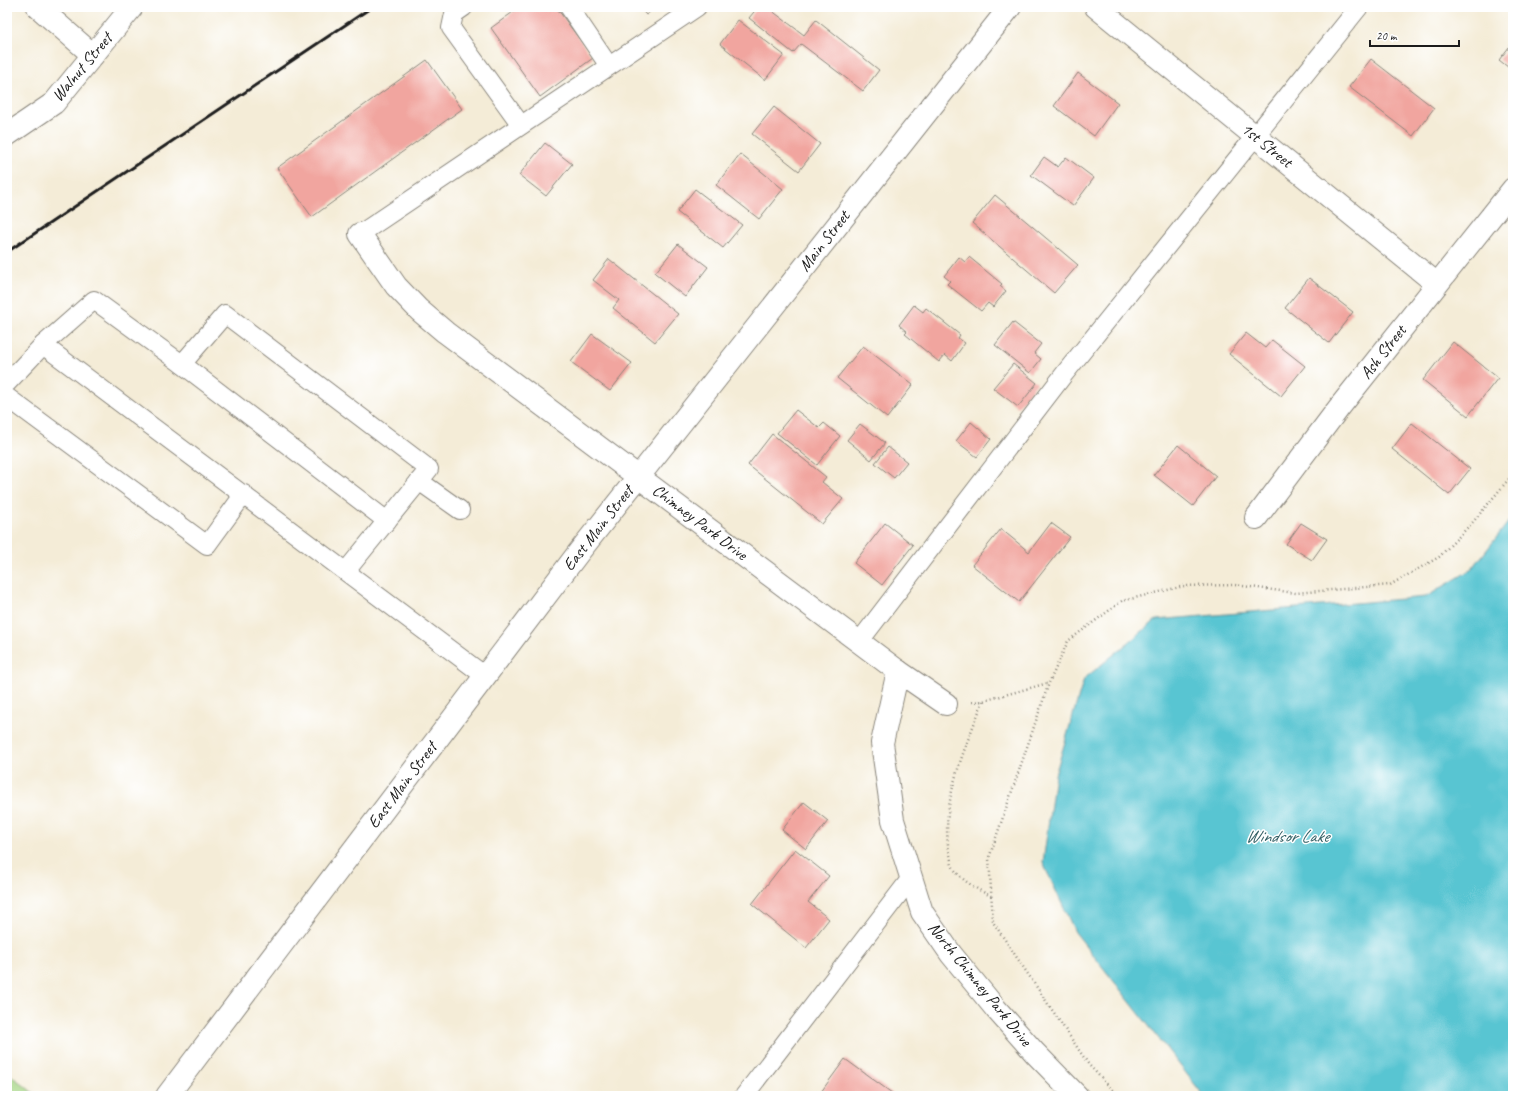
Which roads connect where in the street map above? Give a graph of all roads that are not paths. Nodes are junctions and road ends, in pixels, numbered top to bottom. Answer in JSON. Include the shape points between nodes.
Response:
{"nodes":[{"id":1,"x":38,"y":7,"type":"edge"},
{"id":2,"x":132,"y":7,"type":"edge"},
{"id":3,"x":464,"y":7,"type":"edge"},
{"id":4,"x":569,"y":7,"type":"edge"},
{"id":5,"x":697,"y":7,"type":"edge"},
{"id":6,"x":1010,"y":7,"type":"edge"},
{"id":7,"x":1096,"y":7,"type":"edge"},
{"id":8,"x":1359,"y":7,"type":"edge"},
{"id":9,"x":93,"y":55,"type":"junction"},
{"id":10,"x":609,"y":66,"type":"junction"},
{"id":11,"x":521,"y":125,"type":"junction"},
{"id":12,"x":7,"y":135,"type":"edge"},
{"id":13,"x":1256,"y":136,"type":"junction"},
{"id":14,"x":1513,"y":189,"type":"edge"},
{"id":15,"x":360,"y":234,"type":"joint"},
{"id":16,"x":1437,"y":284,"type":"junction"},
{"id":17,"x":43,"y":345,"type":"junction"},
{"id":18,"x":182,"y":364,"type":"junction"},
{"id":19,"x":7,"y":383,"type":"edge"},
{"id":20,"x":7,"y":397,"type":"edge"},
{"id":21,"x":639,"y":476,"type":"junction"},
{"id":22,"x":419,"y":482,"type":"junction"},
{"id":23,"x":244,"y":494,"type":"junction"},
{"id":24,"x":460,"y":510,"type":"dead end"},
{"id":25,"x":1256,"y":518,"type":"dead end"},
{"id":26,"x":387,"y":522,"type":"junction"},
{"id":27,"x":346,"y":571,"type":"junction"},
{"id":28,"x":859,"y":642,"type":"junction"},
{"id":29,"x":898,"y":671,"type":"junction"},
{"id":30,"x":485,"y":676,"type":"junction"},
{"id":31,"x":946,"y":704,"type":"road end"},
{"id":32,"x":911,"y":878,"type":"junction"},
{"id":33,"x":167,"y":1096,"type":"edge"},
{"id":34,"x":744,"y":1096,"type":"edge"},
{"id":35,"x":1077,"y":1096,"type":"edge"}],
"edges":[{"from":1,"to":9,"type":"street"},
{"from":2,"to":9,"type":"street","name":"Walnut Street"},
{"from":3,"to":11,"type":"lane","via":[[454,14],[451,28]]},
{"from":4,"to":10,"type":"lane"},
{"from":5,"to":10,"type":"lane"},
{"from":6,"to":21,"type":"street","name":"Main Street"},
{"from":7,"to":13,"type":"street","name":"1st Street"},
{"from":8,"to":13,"type":"lane"},
{"from":9,"to":12,"type":"street","name":"Walnut Street","via":[[54,103]]},
{"from":10,"to":11,"type":"lane"},
{"from":11,"to":15,"type":"lane"},
{"from":13,"to":16,"type":"street","name":"1st Street"},
{"from":13,"to":28,"type":"lane","via":[[1065,373]]},
{"from":14,"to":16,"type":"street","name":"Ash Street"},
{"from":15,"to":21,"type":"street","name":"Chimney Park Drive","via":[[396,286],[419,310]]},
{"from":16,"to":25,"type":"street","name":"Ash Street"},
{"from":17,"to":18,"type":"lane","via":[[94,300]]},
{"from":17,"to":19,"type":"lane"},
{"from":17,"to":23,"type":"lane"},
{"from":18,"to":22,"type":"lane","via":[[225,314],[430,469]]},
{"from":18,"to":26,"type":"lane"},
{"from":20,"to":23,"type":"lane","via":[[207,545]]},
{"from":21,"to":28,"type":"street","name":"Chimney Park Drive"},
{"from":21,"to":30,"type":"street","name":"East Main Street"},
{"from":22,"to":24,"type":"lane"},
{"from":22,"to":26,"type":"lane"},
{"from":23,"to":27,"type":"lane"},
{"from":26,"to":27,"type":"lane"},
{"from":27,"to":30,"type":"lane"},
{"from":28,"to":29,"type":"street","name":"Chimney Park Drive"},
{"from":29,"to":31,"type":"street","name":"Chimney Park Drive"},
{"from":29,"to":32,"type":"street","name":"North Chimney Park Drive","via":[[882,743],[893,820]]},
{"from":30,"to":33,"type":"street","name":"East Main Street"},
{"from":32,"to":34,"type":"lane"},
{"from":32,"to":35,"type":"street","name":"North Chimney Park Drive","via":[[922,912],[951,954],[996,1010]]}]}
